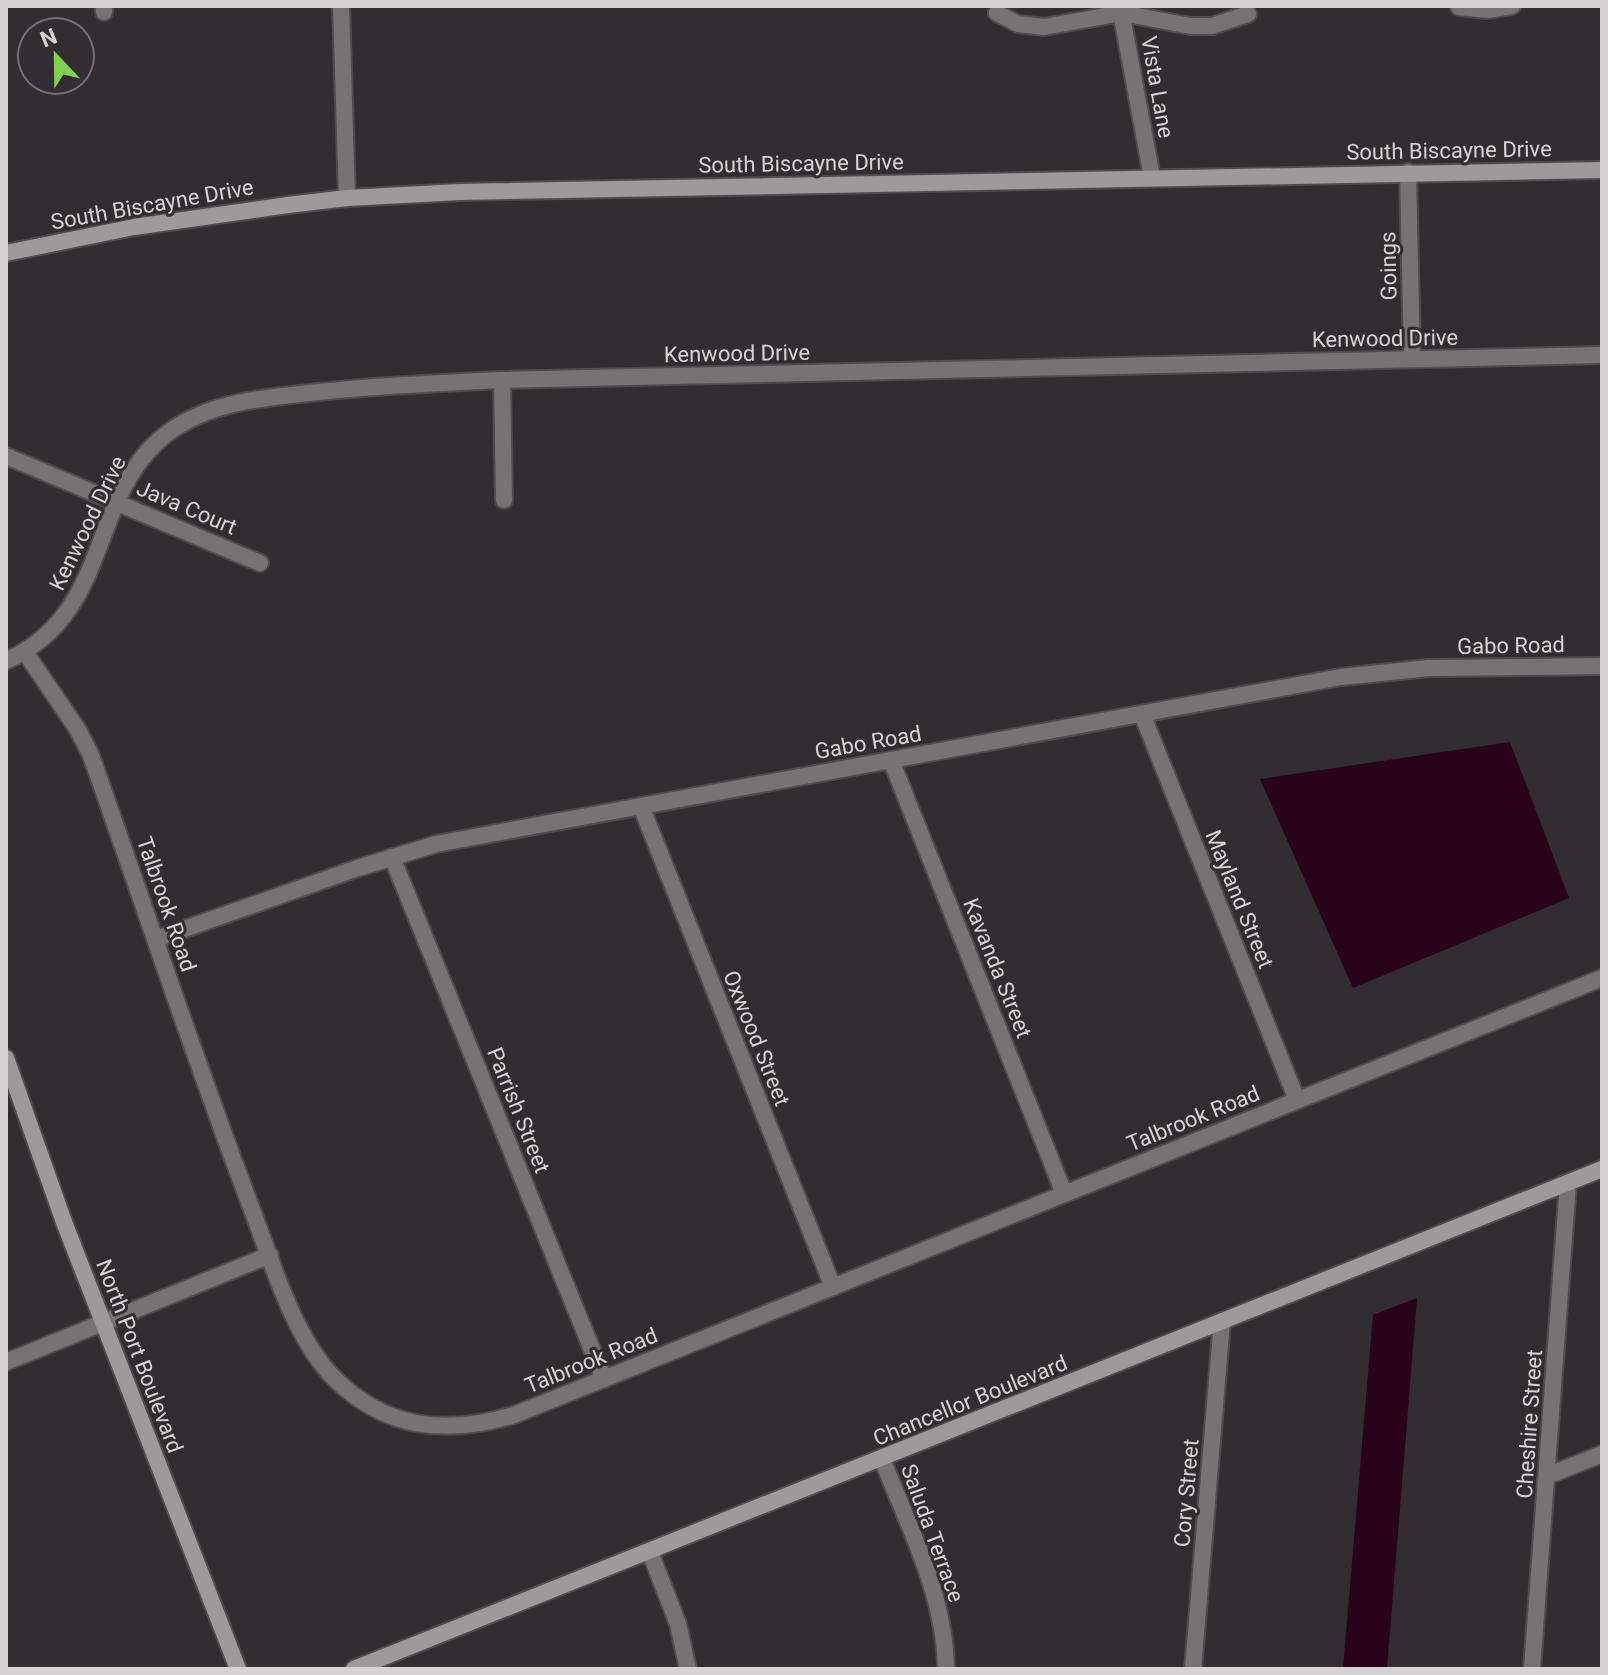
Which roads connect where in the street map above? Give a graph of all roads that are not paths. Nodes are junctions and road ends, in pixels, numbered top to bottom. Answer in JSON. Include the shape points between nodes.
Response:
{"nodes":[{"id":1,"x":341,"y":6,"type":"edge"},
{"id":2,"x":1512,"y":6,"type":"edge"},
{"id":3,"x":1459,"y":7,"type":"edge"},
{"id":4,"x":1121,"y":10,"type":"edge"},
{"id":5,"x":997,"y":13,"type":"dead end"},
{"id":6,"x":1248,"y":14,"type":"dead end"},
{"id":7,"x":1602,"y":170,"type":"edge"},
{"id":8,"x":1408,"y":172,"type":"junction"},
{"id":9,"x":1152,"y":177,"type":"junction"},
{"id":10,"x":347,"y":198,"type":"junction"},
{"id":11,"x":6,"y":253,"type":"edge"},
{"id":12,"x":1602,"y":355,"type":"edge"},
{"id":13,"x":1412,"y":359,"type":"junction"},
{"id":14,"x":502,"y":380,"type":"junction"},
{"id":15,"x":6,"y":456,"type":"edge"},
{"id":16,"x":504,"y":500,"type":"dead end"},
{"id":17,"x":119,"y":501,"type":"junction"},
{"id":18,"x":260,"y":563,"type":"dead end"},
{"id":19,"x":25,"y":652,"type":"junction"},
{"id":20,"x":6,"y":661,"type":"edge"},
{"id":21,"x":1602,"y":666,"type":"edge"},
{"id":22,"x":1142,"y":714,"type":"junction"},
{"id":23,"x":891,"y":760,"type":"junction"},
{"id":24,"x":641,"y":806,"type":"junction"},
{"id":25,"x":392,"y":857,"type":"junction"},
{"id":26,"x":156,"y":939,"type":"junction"},
{"id":27,"x":1602,"y":978,"type":"edge"},
{"id":28,"x":6,"y":1058,"type":"edge"},
{"id":29,"x":1297,"y":1100,"type":"junction"},
{"id":30,"x":1602,"y":1169,"type":"edge"},
{"id":31,"x":1568,"y":1183,"type":"junction"},
{"id":32,"x":1064,"y":1193,"type":"junction"},
{"id":33,"x":270,"y":1255,"type":"junction"},
{"id":34,"x":833,"y":1287,"type":"junction"},
{"id":35,"x":1222,"y":1321,"type":"junction"},
{"id":36,"x":104,"y":1323,"type":"junction"},
{"id":37,"x":6,"y":1362,"type":"edge"},
{"id":38,"x":604,"y":1379,"type":"junction"},
{"id":39,"x":1602,"y":1454,"type":"edge"},
{"id":40,"x":882,"y":1459,"type":"junction"},
{"id":41,"x":1547,"y":1476,"type":"junction"},
{"id":42,"x":650,"y":1552,"type":"junction"},
{"id":43,"x":238,"y":1669,"type":"edge"},
{"id":44,"x":354,"y":1669,"type":"edge"},
{"id":45,"x":688,"y":1669,"type":"edge"},
{"id":46,"x":946,"y":1669,"type":"edge"},
{"id":47,"x":1193,"y":1669,"type":"edge"},
{"id":48,"x":1532,"y":1669,"type":"edge"}],
"edges":[{"from":1,"to":10,"type":"street"},
{"from":2,"to":3,"type":"street"},
{"from":4,"to":5,"type":"street","via":[[1044,27],[1018,24]]},
{"from":4,"to":6,"type":"street","via":[[1201,26]]},
{"from":4,"to":9,"type":"street","name":"Vista Lane"},
{"from":7,"to":8,"type":"street","name":"South Biscayne Drive"},
{"from":8,"to":9,"type":"street","name":"South Biscayne Drive"},
{"from":8,"to":13,"type":"street","name":"Goings"},
{"from":9,"to":10,"type":"street","name":"South Biscayne Drive"},
{"from":10,"to":11,"type":"street","name":"South Biscayne Drive","via":[[134,227]]},
{"from":12,"to":13,"type":"street","name":"Kenwood Drive"},
{"from":13,"to":14,"type":"street","name":"Kenwood Drive"},
{"from":14,"to":16,"type":"street"},
{"from":14,"to":17,"type":"street","name":"Kenwood Drive","via":[[386,385],[220,407],[158,441],[137,465]]},
{"from":15,"to":17,"type":"street","name":"Java Court"},
{"from":17,"to":18,"type":"street","name":"Java Court"},
{"from":17,"to":19,"type":"street","name":"Kenwood Drive","via":[[75,601]]},
{"from":19,"to":20,"type":"street","name":"Kenwood Drive"},
{"from":19,"to":26,"type":"street","name":"Talbrook Road","via":[[90,753]]},
{"from":21,"to":22,"type":"street","name":"Gabo Road","via":[[1393,670]]},
{"from":22,"to":23,"type":"street","name":"Gabo Road"},
{"from":22,"to":29,"type":"street","name":"Mayland Street"},
{"from":23,"to":24,"type":"street","name":"Gabo Road"},
{"from":23,"to":32,"type":"street","name":"Kavanda Street"},
{"from":24,"to":25,"type":"street","name":"Gabo Road"},
{"from":24,"to":34,"type":"street","name":"Oxwood Street"},
{"from":25,"to":26,"type":"street","name":"Gabo Road"},
{"from":25,"to":38,"type":"street","name":"Parrish Street"},
{"from":26,"to":33,"type":"street","name":"Talbrook Road"},
{"from":27,"to":29,"type":"street","name":"Talbrook Road"},
{"from":28,"to":36,"type":"street","name":"North Port Boulevard"},
{"from":29,"to":32,"type":"street","name":"Talbrook Road"},
{"from":30,"to":31,"type":"street","name":"Chancellor Boulevard"},
{"from":31,"to":35,"type":"street","name":"Chancellor Boulevard"},
{"from":31,"to":41,"type":"street","name":"Cheshire Street"},
{"from":32,"to":34,"type":"street","name":"Talbrook Road"},
{"from":33,"to":36,"type":"street"},
{"from":33,"to":38,"type":"street","name":"Talbrook Road","via":[[298,1326],[320,1363],[353,1395],[396,1418],[436,1427],[482,1424]]},
{"from":34,"to":38,"type":"street","name":"Talbrook Road"},
{"from":35,"to":40,"type":"street","name":"Chancellor Boulevard"},
{"from":35,"to":47,"type":"street","name":"Cory Street"},
{"from":36,"to":37,"type":"street"},
{"from":36,"to":43,"type":"street","name":"North Port Boulevard"},
{"from":39,"to":41,"type":"street"},
{"from":40,"to":42,"type":"street","name":"Chancellor Boulevard"},
{"from":40,"to":46,"type":"street","name":"Saluda Terrace","via":[[938,1602]]},
{"from":41,"to":48,"type":"street","name":"Cheshire Street"},
{"from":42,"to":44,"type":"street","name":"Chancellor Boulevard"},
{"from":42,"to":45,"type":"street","via":[[678,1624]]}]}
